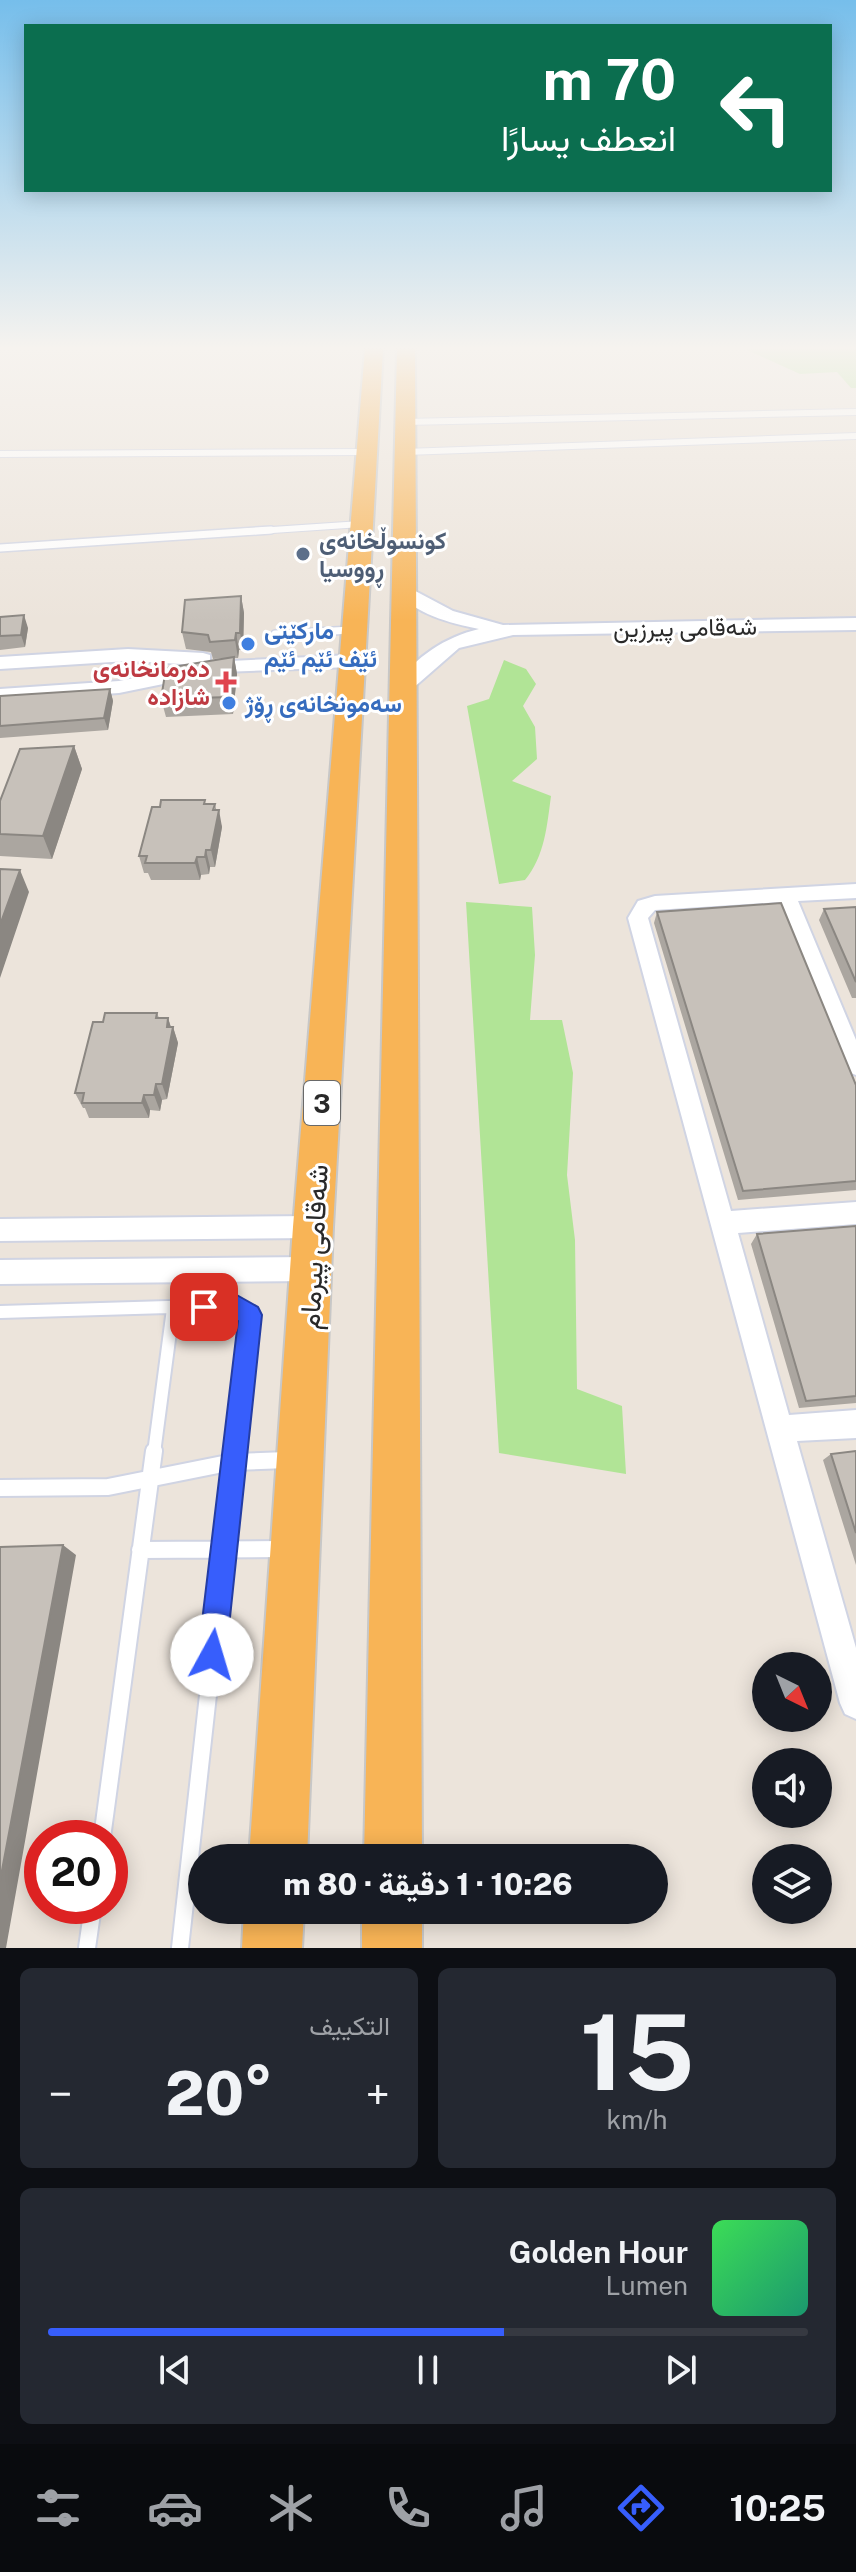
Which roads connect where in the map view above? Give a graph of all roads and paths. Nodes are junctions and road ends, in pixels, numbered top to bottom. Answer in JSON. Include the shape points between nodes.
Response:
{"nodes":[{"id":1,"x":384,"y":440,"type":"edge"},
{"id":2,"x":393,"y":440,"type":"edge"},
{"id":3,"x":741,"y":440,"type":"edge"},
{"id":4,"x":385,"y":452,"type":"junction"},
{"id":5,"x":0,"y":454,"type":"edge"},
{"id":6,"x":363,"y":524,"type":"junction"},
{"id":7,"x":0,"y":548,"type":"edge"},
{"id":8,"x":404,"y":590,"type":"junction"},
{"id":9,"x":856,"y":624,"type":"edge"},
{"id":10,"x":513,"y":629,"type":"junction"},
{"id":11,"x":275,"y":634,"type":"dead end"},
{"id":12,"x":351,"y":648,"type":"junction"},
{"id":13,"x":0,"y":663,"type":"edge"},
{"id":14,"x":164,"y":668,"type":"junction"},
{"id":15,"x":405,"y":685,"type":"junction"},
{"id":16,"x":0,"y":695,"type":"edge"},
{"id":17,"x":856,"y":891,"type":"edge"},
{"id":18,"x":786,"y":895,"type":"junction"},
{"id":19,"x":856,"y":1066,"type":"edge"},
{"id":20,"x":856,"y":1213,"type":"edge"},
{"id":21,"x":723,"y":1223,"type":"junction"},
{"id":22,"x":313,"y":1227,"type":"junction"},
{"id":23,"x":0,"y":1230,"type":"edge"},
{"id":24,"x":311,"y":1269,"type":"junction"},
{"id":25,"x":0,"y":1272,"type":"edge"},
{"id":26,"x":173,"y":1309,"type":"junction"},
{"id":27,"x":0,"y":1312,"type":"edge"},
{"id":28,"x":856,"y":1424,"type":"edge"},
{"id":29,"x":780,"y":1429,"type":"junction"},
{"id":30,"x":301,"y":1460,"type":"junction"},
{"id":31,"x":233,"y":1462,"type":"junction"},
{"id":32,"x":150,"y":1479,"type":"junction"},
{"id":33,"x":0,"y":1488,"type":"edge"},
{"id":34,"x":223,"y":1549,"type":"junction"},
{"id":35,"x":296,"y":1549,"type":"junction"},
{"id":36,"x":140,"y":1550,"type":"junction"},
{"id":37,"x":856,"y":1703,"type":"edge"},
{"id":38,"x":104,"y":1820,"type":"edge"},
{"id":39,"x":279,"y":1844,"type":"edge"},
{"id":40,"x":393,"y":1844,"type":"edge"},
{"id":41,"x":90,"y":1924,"type":"edge"},
{"id":42,"x":273,"y":1924,"type":"edge"},
{"id":43,"x":392,"y":1924,"type":"edge"},
{"id":44,"x":87,"y":1948,"type":"edge"},
{"id":45,"x":180,"y":1948,"type":"edge"},
{"id":46,"x":272,"y":1948,"type":"edge"},
{"id":47,"x":392,"y":1948,"type":"edge"}],
"edges":[{"from":1,"to":4,"type":"highway","name":"شەقامی پیرمام","number":"3"},
{"from":2,"to":4,"type":"highway","name":"شەقامی پیرمام","number":"3"},
{"from":3,"to":4,"type":"lane"},
{"from":4,"to":5,"type":"lane"},
{"from":4,"to":6,"type":"highway","name":"شەقامی پیرمام","number":"3"},
{"from":4,"to":8,"type":"highway","name":"شەقامی پیرمام","number":"3"},
{"from":6,"to":7,"type":"lane"},
{"from":6,"to":12,"type":"highway","name":"شەقامی پیرمام","number":"3"},
{"from":8,"to":10,"type":"street","via":[[444,616]]},
{"from":8,"to":15,"type":"highway","name":"شەقامی پیرمام","number":"3"},
{"from":9,"to":10,"type":"street","name":"شەقامی پیرزین"},
{"from":10,"to":15,"type":"street","via":[[443,647]]},
{"from":11,"to":12,"type":"lane"},
{"from":12,"to":14,"type":"street"},
{"from":12,"to":22,"type":"highway","name":"شەقامی پیرمام","number":"3"},
{"from":13,"to":14,"type":"street","via":[[128,655]]},
{"from":14,"to":16,"type":"street","via":[[109,688]]},
{"from":15,"to":40,"type":"highway","name":"شەقامی پیرمام","number":"3"},
{"from":17,"to":18,"type":"street"},
{"from":18,"to":19,"type":"street"},
{"from":18,"to":21,"type":"street","via":[[655,903],[645,906],[638,918]]},
{"from":20,"to":21,"type":"street"},
{"from":21,"to":29,"type":"street"},
{"from":22,"to":23,"type":"street"},
{"from":22,"to":24,"type":"highway","name":"شەقامی پیرمام","number":"3"},
{"from":24,"to":25,"type":"street"},
{"from":24,"to":30,"type":"highway","name":"شەقامی پیرمام","number":"3"},
{"from":26,"to":27,"type":"lane"},
{"from":26,"to":31,"type":"lane","via":[[235,1305],[250,1315]]},
{"from":26,"to":32,"type":"lane"},
{"from":28,"to":29,"type":"street"},
{"from":29,"to":37,"type":"street"},
{"from":30,"to":31,"type":"lane"},
{"from":30,"to":35,"type":"highway","name":"شەقامی پیرمام","number":"3"},
{"from":31,"to":32,"type":"lane"},
{"from":31,"to":34,"type":"lane"},
{"from":32,"to":33,"type":"lane","via":[[108,1487]]},
{"from":32,"to":36,"type":"lane"},
{"from":34,"to":35,"type":"lane"},
{"from":34,"to":36,"type":"lane"},
{"from":34,"to":45,"type":"lane"},
{"from":35,"to":39,"type":"highway","name":"شەقامی پیرمام","number":"3"},
{"from":36,"to":38,"type":"lane"},
{"from":41,"to":44,"type":"lane"},
{"from":42,"to":46,"type":"highway"},
{"from":43,"to":47,"type":"highway"}]}
